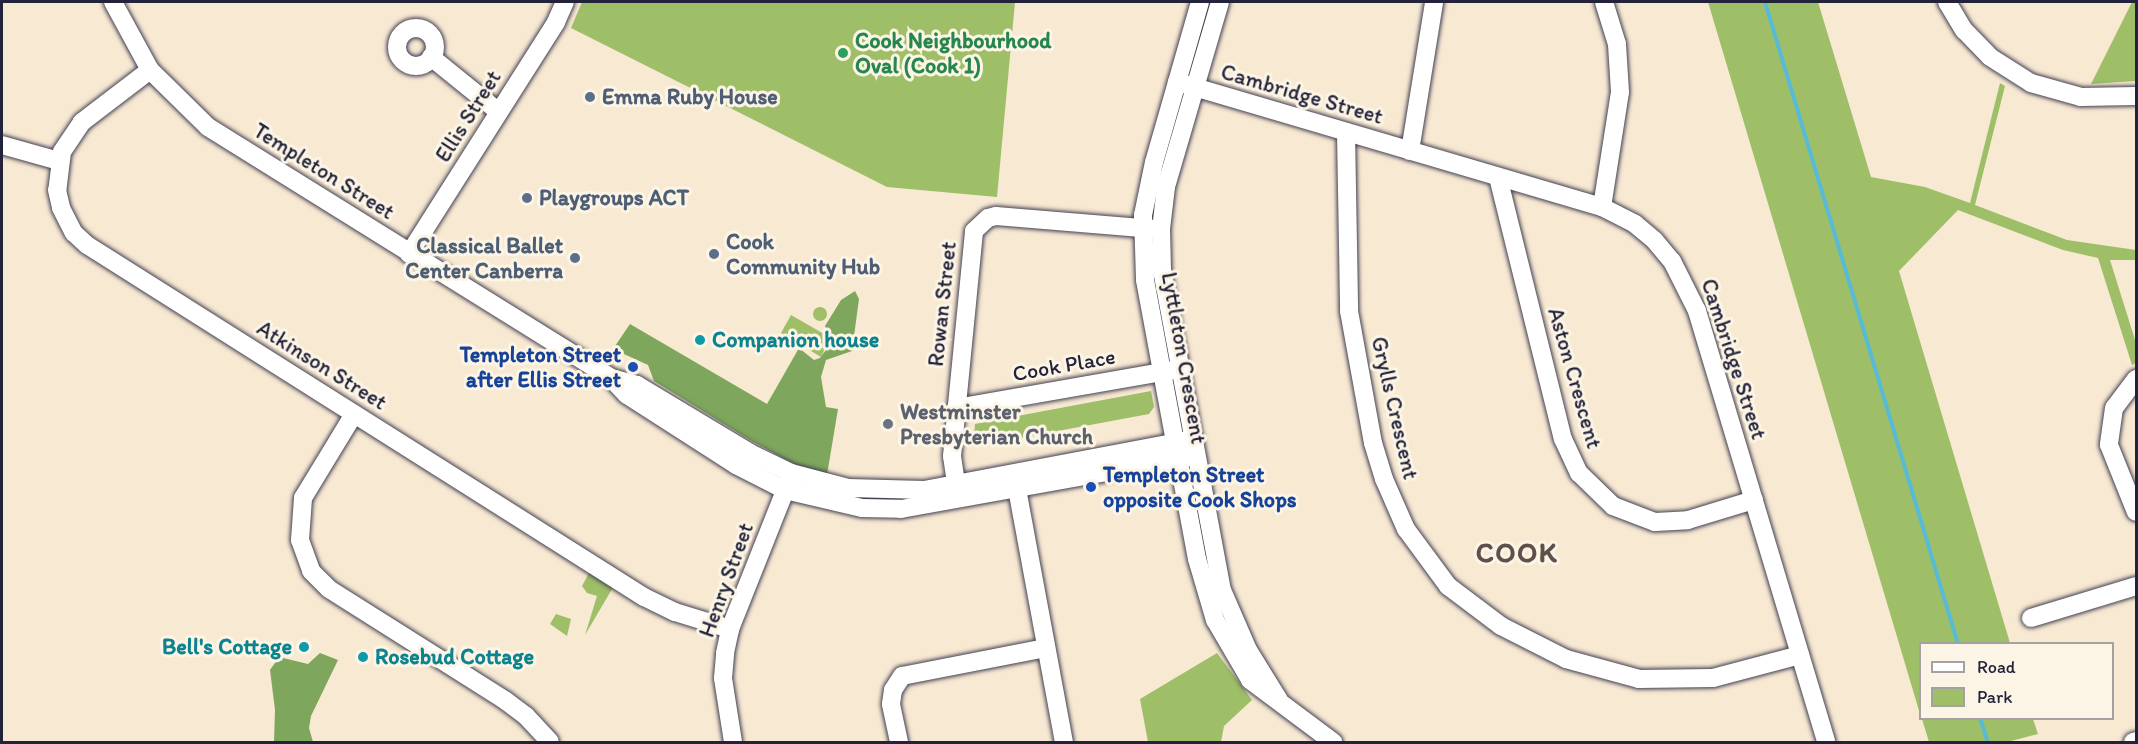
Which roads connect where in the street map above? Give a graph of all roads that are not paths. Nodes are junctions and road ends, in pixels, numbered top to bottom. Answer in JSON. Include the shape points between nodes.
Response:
{"nodes":[{"id":1,"x":113,"y":2,"type":"edge"},
{"id":2,"x":565,"y":2,"type":"edge"},
{"id":3,"x":1200,"y":2,"type":"edge"},
{"id":4,"x":1220,"y":2,"type":"edge"},
{"id":5,"x":1434,"y":2,"type":"edge"},
{"id":6,"x":1604,"y":2,"type":"edge"},
{"id":7,"x":1947,"y":2,"type":"edge"},
{"id":8,"x":431,"y":57,"type":"dead end"},
{"id":9,"x":150,"y":70,"type":"junction"},
{"id":10,"x":1177,"y":82,"type":"junction"},
{"id":11,"x":1195,"y":87,"type":"junction"},
{"id":12,"x":2136,"y":96,"type":"edge"},
{"id":13,"x":499,"y":112,"type":"junction"},
{"id":14,"x":1346,"y":132,"type":"junction"},
{"id":15,"x":2,"y":146,"type":"edge"},
{"id":16,"x":1410,"y":151,"type":"junction"},
{"id":17,"x":59,"y":161,"type":"junction"},
{"id":18,"x":1498,"y":177,"type":"junction"},
{"id":19,"x":1602,"y":207,"type":"junction"},
{"id":20,"x":1152,"y":229,"type":"junction"},
{"id":21,"x":409,"y":254,"type":"junction"},
{"id":22,"x":1170,"y":371,"type":"junction"},
{"id":23,"x":2136,"y":379,"type":"edge"},
{"id":24,"x":956,"y":408,"type":"junction"},
{"id":25,"x":354,"y":414,"type":"junction"},
{"id":26,"x":1185,"y":449,"type":"junction"},
{"id":27,"x":788,"y":482,"type":"junction"},
{"id":28,"x":1016,"y":482,"type":"junction"},
{"id":29,"x":958,"y":493,"type":"junction"},
{"id":30,"x":1754,"y":500,"type":"junction"},
{"id":31,"x":2136,"y":512,"type":"edge"},
{"id":32,"x":2136,"y":586,"type":"edge"},
{"id":33,"x":2031,"y":618,"type":"dead end"},
{"id":34,"x":730,"y":629,"type":"junction"},
{"id":35,"x":1046,"y":648,"type":"junction"},
{"id":36,"x":1800,"y":655,"type":"junction"},
{"id":37,"x":550,"y":742,"type":"edge"},
{"id":38,"x":733,"y":742,"type":"edge"},
{"id":39,"x":899,"y":742,"type":"edge"},
{"id":40,"x":1064,"y":742,"type":"edge"},
{"id":41,"x":1333,"y":742,"type":"edge"},
{"id":42,"x":1826,"y":742,"type":"edge"}],
"edges":[{"from":1,"to":9,"type":"street","name":"Templeton Street"},
{"from":2,"to":13,"type":"street","name":"Ellis Street"},
{"from":3,"to":10,"type":"street","name":"Lyttleton Crescent"},
{"from":4,"to":11,"type":"street","name":"Lyttleton Crescent"},
{"from":5,"to":16,"type":"street"},
{"from":6,"to":19,"type":"street","via":[[1617,44],[1620,92]]},
{"from":7,"to":12,"type":"street","via":[[1964,30],[1990,57],[2031,83],[2081,98]]},
{"from":8,"to":13,"type":"street"},
{"from":9,"to":17,"type":"street","name":"Atkinson Street","via":[[82,122],[70,135]]},
{"from":9,"to":21,"type":"street","name":"Templeton Street","via":[[208,127]]},
{"from":10,"to":11,"type":"street","name":"Cambridge Street"},
{"from":10,"to":20,"type":"street","name":"Lyttleton Crescent","via":[[1148,183]]},
{"from":11,"to":14,"type":"street","name":"Cambridge Street"},
{"from":11,"to":20,"type":"street","name":"Lyttleton Crescent"},
{"from":13,"to":21,"type":"street","name":"Ellis Street"},
{"from":14,"to":16,"type":"street","name":"Cambridge Street"},
{"from":14,"to":36,"type":"street","name":"Grylls Crescent","via":[[1349,311],[1373,443],[1406,530],[1448,586],[1500,626],[1566,659],[1621,676],[1676,681],[1713,678]]},
{"from":15,"to":17,"type":"street"},
{"from":16,"to":18,"type":"street","name":"Cambridge Street"},
{"from":17,"to":25,"type":"street","name":"Atkinson Street","via":[[57,190],[61,208],[74,233],[87,245]]},
{"from":18,"to":19,"type":"street","name":"Cambridge Street"},
{"from":18,"to":30,"type":"street","name":"Aston Crescent","via":[[1563,439],[1580,473],[1613,507],[1655,522],[1688,520]]},
{"from":19,"to":30,"type":"street","name":"Cambridge Street","via":[[1635,224],[1655,241],[1686,285]]},
{"from":20,"to":22,"type":"street","name":"Lyttleton Crescent","via":[[1145,280]]},
{"from":20,"to":24,"type":"street","name":"Rowan Street","via":[[996,216],[980,223],[971,241]]},
{"from":21,"to":27,"type":"street","name":"Templeton Street","via":[[611,378],[637,385],[750,453]]},
{"from":22,"to":24,"type":"street","name":"Cook Place"},
{"from":22,"to":26,"type":"street","name":"Lyttleton Crescent"},
{"from":23,"to":31,"type":"street","via":[[2118,400],[2109,436],[2109,445]]},
{"from":24,"to":29,"type":"street","name":"Rowan Street","via":[[952,456]]},
{"from":25,"to":34,"type":"street","name":"Atkinson Street","via":[[644,597],[675,612]]},
{"from":25,"to":37,"type":"street","via":[[303,498],[300,540],[311,571],[329,589],[506,701]]},
{"from":26,"to":28,"type":"street","name":"Templeton Street"},
{"from":26,"to":41,"type":"street","name":"Lyttleton Crescent","via":[[1197,559],[1215,620],[1250,680]]},
{"from":27,"to":29,"type":"street","name":"Templeton Street","via":[[886,492]]},
{"from":27,"to":34,"type":"street","name":"Henry Street"},
{"from":28,"to":29,"type":"street","name":"Templeton Street"},
{"from":28,"to":35,"type":"street"},
{"from":30,"to":36,"type":"street","name":"Cambridge Street"},
{"from":32,"to":33,"type":"street"},
{"from":34,"to":38,"type":"street","name":"Henry Street","via":[[723,678]]},
{"from":35,"to":39,"type":"street","via":[[902,676],[893,690],[891,704]]},
{"from":35,"to":40,"type":"street"},
{"from":36,"to":42,"type":"street","name":"Cambridge Street"}]}
